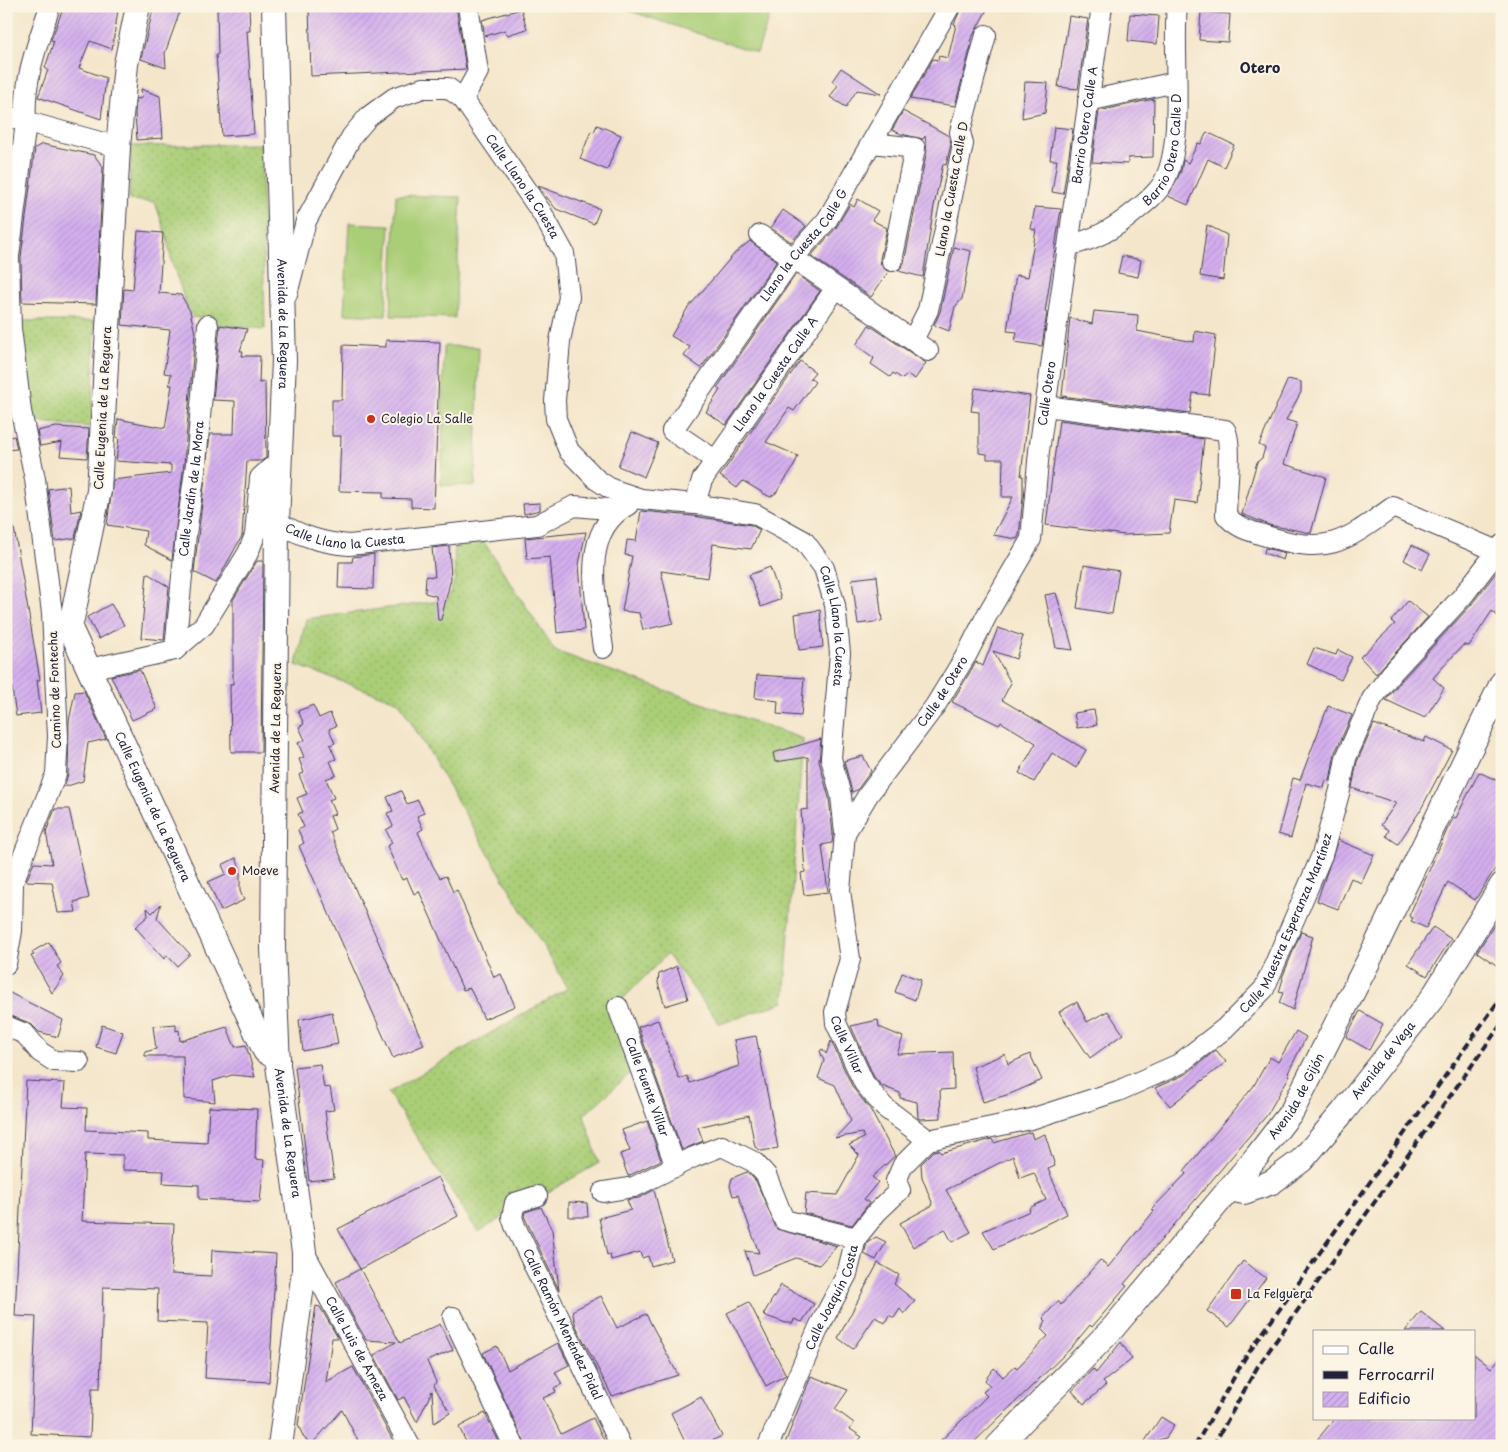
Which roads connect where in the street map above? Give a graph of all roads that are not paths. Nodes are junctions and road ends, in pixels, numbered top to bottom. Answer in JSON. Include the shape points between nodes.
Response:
{"nodes":[{"id":1,"x":50,"y":6,"type":"edge"},
{"id":2,"x":138,"y":6,"type":"edge"},
{"id":3,"x":274,"y":6,"type":"edge"},
{"id":4,"x":468,"y":6,"type":"edge"},
{"id":5,"x":950,"y":6,"type":"edge"},
{"id":6,"x":1102,"y":6,"type":"edge"},
{"id":7,"x":1177,"y":6,"type":"edge"},
{"id":8,"x":986,"y":35,"type":"dead end"},
{"id":9,"x":1176,"y":82,"type":"junction"},
{"id":10,"x":463,"y":99,"type":"junction"},
{"id":11,"x":1088,"y":102,"type":"junction"},
{"id":12,"x":6,"y":116,"type":"edge"},
{"id":13,"x":26,"y":122,"type":"junction"},
{"id":14,"x":873,"y":143,"type":"junction"},
{"id":15,"x":118,"y":147,"type":"junction"},
{"id":16,"x":760,"y":236,"type":"dead end"},
{"id":17,"x":1070,"y":244,"type":"junction"},
{"id":18,"x":793,"y":258,"type":"junction"},
{"id":19,"x":892,"y":261,"type":"dead end"},
{"id":20,"x":836,"y":288,"type":"junction"},
{"id":21,"x":282,"y":309,"type":"junction"},
{"id":22,"x":208,"y":326,"type":"dead end"},
{"id":23,"x":1046,"y":406,"type":"junction"},
{"id":24,"x":715,"y":460,"type":"junction"},
{"id":25,"x":280,"y":466,"type":"junction"},
{"id":26,"x":641,"y":499,"type":"junction"},
{"id":27,"x":695,"y":504,"type":"junction"},
{"id":28,"x":619,"y":510,"type":"junction"},
{"id":29,"x":278,"y":522,"type":"junction"},
{"id":30,"x":1030,"y":542,"type":"joint"},
{"id":31,"x":1500,"y":548,"type":"edge"},
{"id":32,"x":62,"y":630,"type":"junction"},
{"id":33,"x":603,"y":648,"type":"dead end"},
{"id":34,"x":175,"y":650,"type":"junction"},
{"id":35,"x":89,"y":669,"type":"junction"},
{"id":36,"x":1502,"y":683,"type":"edge"},
{"id":37,"x":845,"y":833,"type":"junction"},
{"id":38,"x":1502,"y":885,"type":"edge"},
{"id":39,"x":6,"y":964,"type":"edge"},
{"id":40,"x":618,"y":1007,"type":"dead end"},
{"id":41,"x":6,"y":1026,"type":"edge"},
{"id":42,"x":278,"y":1059,"type":"junction"},
{"id":43,"x":79,"y":1062,"type":"dead end"},
{"id":44,"x":928,"y":1140,"type":"junction"},
{"id":45,"x":676,"y":1167,"type":"junction"},
{"id":46,"x":1229,"y":1189,"type":"junction"},
{"id":47,"x":603,"y":1192,"type":"dead end"},
{"id":48,"x":537,"y":1196,"type":"dead end"},
{"id":49,"x":856,"y":1238,"type":"junction"},
{"id":50,"x":304,"y":1252,"type":"junction"},
{"id":51,"x":453,"y":1317,"type":"dead end"},
{"id":52,"x":283,"y":1444,"type":"edge"},
{"id":53,"x":410,"y":1446,"type":"edge"},
{"id":54,"x":514,"y":1446,"type":"edge"},
{"id":55,"x":621,"y":1446,"type":"edge"},
{"id":56,"x":768,"y":1446,"type":"edge"},
{"id":57,"x":998,"y":1446,"type":"edge"}],
"edges":[{"from":1,"to":13,"type":"street","name":"Camino de Fontecha","via":[[33,53],[25,101]]},
{"from":2,"to":15,"type":"street","name":"Calle Eugenia de La Reguera","via":[[126,64]]},
{"from":3,"to":21,"type":"street","name":"Avenida de La Reguera"},
{"from":4,"to":10,"type":"street","via":[[478,72]]},
{"from":5,"to":14,"type":"street","name":"Llano la Cuesta Calle G"},
{"from":6,"to":11,"type":"street","name":"Barrio Otero Calle A"},
{"from":7,"to":9,"type":"street","name":"Barrio Otero Calle D"},
{"from":8,"to":20,"type":"street","name":"Llano la Cuesta Calle D","via":[[960,132],[963,144],[920,346]]},
{"from":9,"to":11,"type":"street"},
{"from":9,"to":17,"type":"street","name":"Barrio Otero Calle D","via":[[1174,150],[1163,183],[1122,223],[1090,240]]},
{"from":10,"to":21,"type":"street","name":"Calle Llano la Cuesta","via":[[448,88],[423,88],[394,98],[368,117],[352,136],[306,221]]},
{"from":10,"to":26,"type":"street","name":"Calle Llano la Cuesta","via":[[542,212],[564,253],[569,297],[555,388],[560,435],[569,451],[597,480],[611,489]]},
{"from":11,"to":17,"type":"street","name":"Barrio Otero Calle A"},
{"from":12,"to":13,"type":"street"},
{"from":13,"to":15,"type":"street"},
{"from":13,"to":32,"type":"street","name":"Camino de Fontecha","via":[[9,256],[11,328],[21,411]]},
{"from":14,"to":18,"type":"street","name":"Llano la Cuesta Calle G","via":[[827,220]]},
{"from":14,"to":19,"type":"street","via":[[915,148]]},
{"from":15,"to":32,"type":"street","name":"Calle Eugenia de La Reguera","via":[[99,491]]},
{"from":16,"to":18,"type":"street"},
{"from":17,"to":23,"type":"street","name":"Calle Otero"},
{"from":18,"to":20,"type":"street"},
{"from":18,"to":24,"type":"street","name":"Llano la Cuesta Calle G","via":[[672,432]]},
{"from":20,"to":24,"type":"street","name":"Llano la Cuesta Calle A"},
{"from":21,"to":25,"type":"street","name":"Avenida de La Reguera","via":[[284,360]]},
{"from":22,"to":34,"type":"street","name":"Calle Jardín de la Mora"},
{"from":23,"to":30,"type":"street","name":"Calle Otero"},
{"from":23,"to":31,"type":"street","via":[[1225,430],[1229,448],[1226,515],[1234,524],[1265,536],[1296,544],[1323,546],[1341,541],[1394,507]]},
{"from":24,"to":27,"type":"street","via":[[702,480]]},
{"from":25,"to":29,"type":"street","name":"Avenida de La Reguera"},
{"from":25,"to":34,"type":"street","via":[[271,468],[260,478],[255,535],[248,552],[204,625]]},
{"from":26,"to":27,"type":"street","name":"Calle Llano la Cuesta"},
{"from":26,"to":28,"type":"street"},
{"from":27,"to":37,"type":"street","name":"Calle Llano la Cuesta","via":[[755,514],[804,542],[824,568],[835,605],[840,653],[831,758],[841,796]]},
{"from":28,"to":29,"type":"street","name":"Calle Llano la Cuesta","via":[[574,506],[537,525],[349,545],[325,543],[296,533]]},
{"from":28,"to":33,"type":"street","via":[[599,538],[594,558]]},
{"from":29,"to":42,"type":"street","name":"Avenida de La Reguera","via":[[273,948]]},
{"from":30,"to":37,"type":"street","name":"Calle de Otero","via":[[935,706],[868,795]]},
{"from":31,"to":44,"type":"street","name":"Calle Maestra Esperanza Martínez","via":[[1462,597],[1372,699],[1346,758],[1322,855],[1264,989],[1224,1029],[1179,1064],[1118,1091],[1031,1119]]},
{"from":32,"to":35,"type":"street","name":"Calle Eugenia de La Reguera"},
{"from":32,"to":39,"type":"street","name":"Camino de Fontecha","via":[[56,774],[13,882],[12,931]]},
{"from":34,"to":35,"type":"street"},
{"from":35,"to":42,"type":"street","name":"Calle Eugenia de La Reguera","via":[[265,1051]]},
{"from":36,"to":46,"type":"street","name":"Avenida de Gijón","via":[[1368,962],[1292,1111]]},
{"from":37,"to":44,"type":"street","name":"Calle Villar","via":[[840,891],[850,959],[834,1012],[836,1023],[864,1083],[884,1107]]},
{"from":38,"to":46,"type":"street","name":"Avenida de Vega","via":[[1431,1000],[1302,1160],[1272,1182],[1244,1192]]},
{"from":40,"to":45,"type":"street","name":"Calle Fuente Villar"},
{"from":41,"to":43,"type":"street","via":[[25,1034],[40,1052],[54,1061]]},
{"from":42,"to":50,"type":"street","name":"Avenida de La Reguera"},
{"from":44,"to":49,"type":"street","name":"Calle Joaquín Costa","via":[[902,1166],[896,1181],[900,1190]]},
{"from":45,"to":47,"type":"street","via":[[634,1187]]},
{"from":45,"to":49,"type":"street","via":[[722,1146],[754,1162],[766,1175],[784,1220]]},
{"from":46,"to":57,"type":"street","name":"Avenida de Gijón","via":[[1113,1328]]},
{"from":48,"to":55,"type":"street","name":"Calle Ramón Menéndez Pidal","via":[[515,1203],[512,1217],[515,1226]]},
{"from":49,"to":56,"type":"street","name":"Calle Joaquín Costa","via":[[846,1274],[819,1327]]},
{"from":50,"to":52,"type":"street","name":"Avenida de La Reguera"},
{"from":50,"to":53,"type":"street","name":"Calle Luis de Ameza"},
{"from":51,"to":54,"type":"street"}]}
